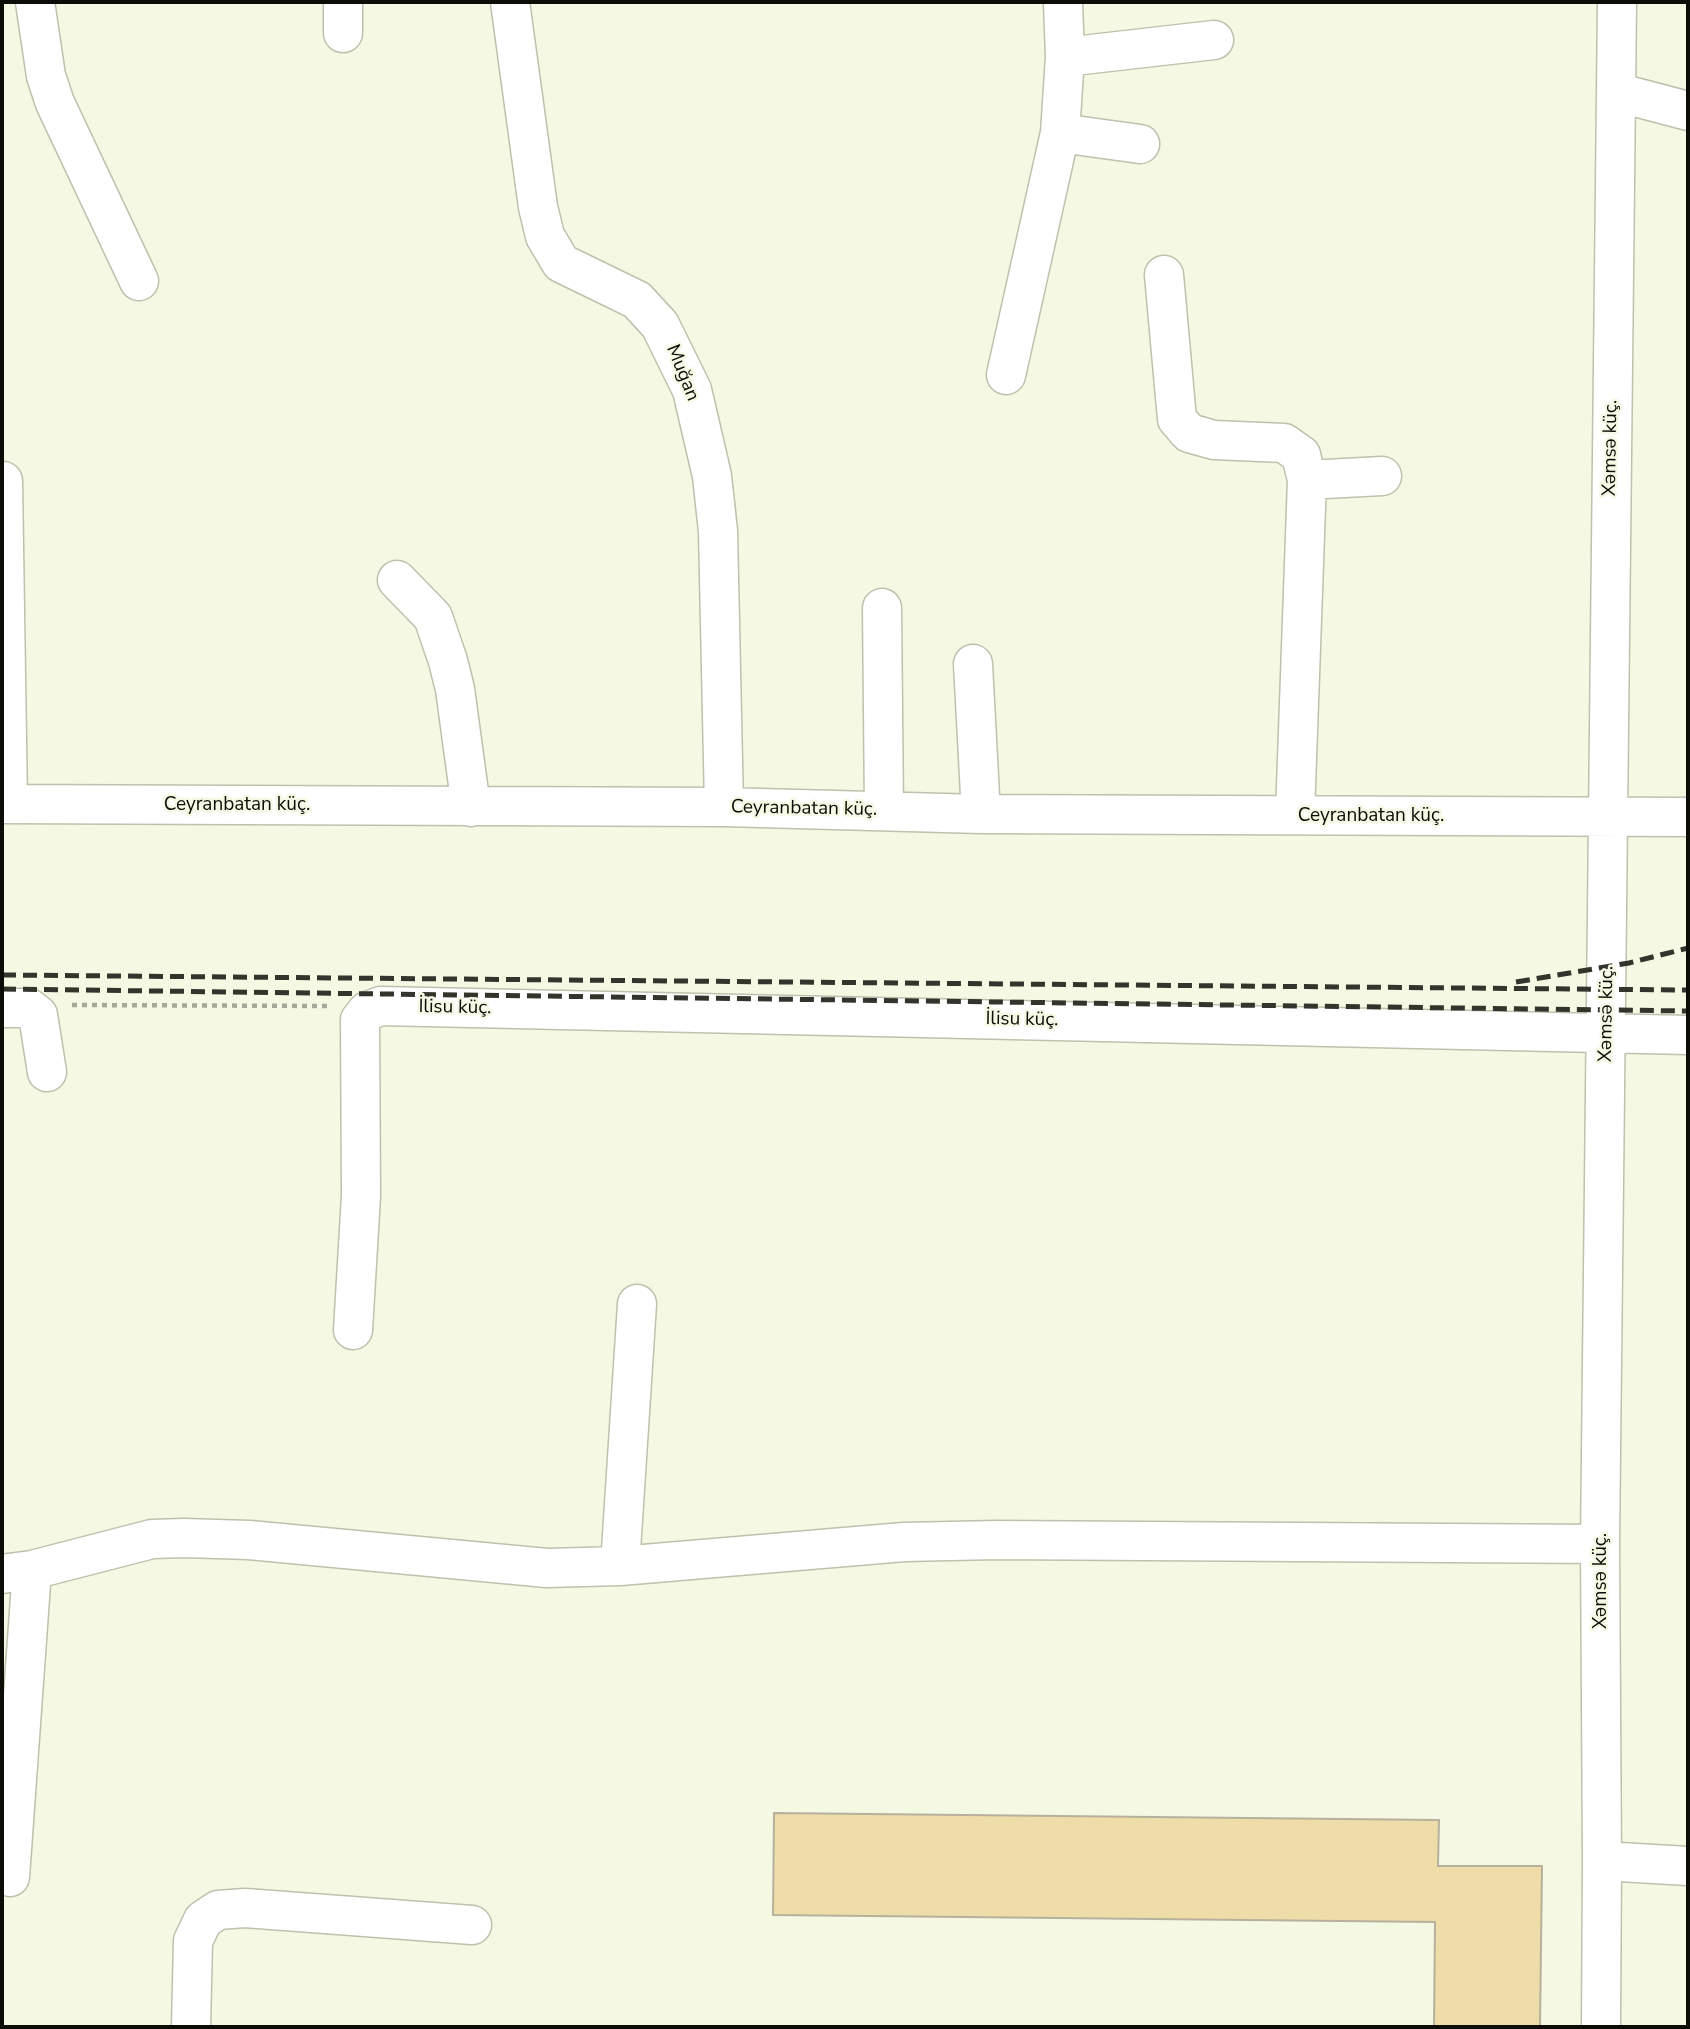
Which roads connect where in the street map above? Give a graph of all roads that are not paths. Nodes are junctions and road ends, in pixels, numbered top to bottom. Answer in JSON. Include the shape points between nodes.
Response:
{"nodes":[{"id":1,"x":35,"y":2,"type":"edge"},
{"id":2,"x":510,"y":2,"type":"edge"},
{"id":3,"x":1063,"y":2,"type":"edge"},
{"id":4,"x":1616,"y":2,"type":"edge"},
{"id":5,"x":1214,"y":40,"type":"dead end"},
{"id":6,"x":1065,"y":57,"type":"junction"},
{"id":7,"x":1616,"y":92,"type":"junction"},
{"id":8,"x":1688,"y":111,"type":"edge"},
{"id":9,"x":1060,"y":134,"type":"junction"},
{"id":10,"x":1140,"y":144,"type":"dead end"},
{"id":11,"x":1164,"y":275,"type":"dead end"},
{"id":12,"x":139,"y":281,"type":"dead end"},
{"id":13,"x":1006,"y":375,"type":"dead end"},
{"id":14,"x":1382,"y":476,"type":"dead end"},
{"id":15,"x":1307,"y":480,"type":"junction"},
{"id":16,"x":3,"y":481,"type":"edge"},
{"id":17,"x":397,"y":580,"type":"dead end"},
{"id":18,"x":882,"y":608,"type":"dead end"},
{"id":19,"x":973,"y":664,"type":"dead end"},
{"id":20,"x":5,"y":804,"type":"edge"},
{"id":21,"x":471,"y":807,"type":"junction"},
{"id":22,"x":724,"y":807,"type":"junction"},
{"id":23,"x":884,"y":811,"type":"junction"},
{"id":24,"x":981,"y":814,"type":"junction"},
{"id":25,"x":1295,"y":816,"type":"junction"},
{"id":26,"x":1607,"y":817,"type":"junction"},
{"id":27,"x":1688,"y":817,"type":"edge"},
{"id":28,"x":15,"y":1008,"type":"edge"},
{"id":29,"x":1606,"y":1034,"type":"junction"},
{"id":30,"x":1687,"y":1039,"type":"edge"},
{"id":31,"x":47,"y":1072,"type":"dead end"},
{"id":32,"x":637,"y":1304,"type":"dead end"},
{"id":33,"x":354,"y":1330,"type":"dead end"},
{"id":34,"x":1600,"y":1544,"type":"junction"},
{"id":35,"x":620,"y":1566,"type":"junction"},
{"id":36,"x":17,"y":1572,"type":"edge"},
{"id":37,"x":1602,"y":1860,"type":"junction"},
{"id":38,"x":1688,"y":1866,"type":"edge"},
{"id":39,"x":10,"y":1877,"type":"dead end"},
{"id":40,"x":472,"y":1925,"type":"dead end"},
{"id":41,"x":191,"y":2027,"type":"edge"},
{"id":42,"x":1601,"y":2027,"type":"edge"}],
"edges":[{"from":1,"to":12,"type":"street","via":[[46,76],[55,103]]},
{"from":2,"to":22,"type":"street","name":"Muğan","via":[[545,236],[561,263],[637,300],[660,325],[692,390],[712,476],[718,531]]},
{"from":3,"to":6,"type":"street"},
{"from":4,"to":7,"type":"street","name":"Xəmsə küç."},
{"from":5,"to":6,"type":"street"},
{"from":6,"to":9,"type":"street"},
{"from":7,"to":8,"type":"street"},
{"from":7,"to":26,"type":"street","name":"Xəmsə küç."},
{"from":9,"to":10,"type":"street"},
{"from":9,"to":13,"type":"street"},
{"from":11,"to":15,"type":"street","via":[[1177,419],[1189,433],[1214,440],[1284,443],[1301,455]]},
{"from":14,"to":15,"type":"street"},
{"from":15,"to":25,"type":"street"},
{"from":16,"to":20,"type":"street"},
{"from":17,"to":21,"type":"street","via":[[433,617],[448,661]]},
{"from":18,"to":23,"type":"street"},
{"from":19,"to":24,"type":"street"},
{"from":20,"to":21,"type":"street","name":"Ceyranbatan küç."},
{"from":21,"to":22,"type":"street","name":"Ceyranbatan küç."},
{"from":22,"to":23,"type":"street","name":"Ceyranbatan küç."},
{"from":23,"to":24,"type":"street","name":"Ceyranbatan küç."},
{"from":24,"to":25,"type":"street","name":"Ceyranbatan küç."},
{"from":25,"to":26,"type":"street","name":"Ceyranbatan küç."},
{"from":26,"to":27,"type":"street","name":"Ceyranbatan küç."},
{"from":26,"to":29,"type":"street","name":"Xəmsə küç."},
{"from":28,"to":31,"type":"street","via":[[38,1015]]},
{"from":29,"to":30,"type":"street","name":"İlisu küç."},
{"from":29,"to":33,"type":"street","name":"İlisu küç.","via":[[381,1006],[363,1015]]},
{"from":29,"to":34,"type":"street","name":"Xəmsə küç."},
{"from":32,"to":35,"type":"street"},
{"from":34,"to":35,"type":"street","via":[[996,1539],[904,1542]]},
{"from":34,"to":37,"type":"street","name":"Xəmsə küç."},
{"from":35,"to":36,"type":"street","via":[[547,1568],[184,1538],[152,1539]]},
{"from":36,"to":39,"type":"street"},
{"from":37,"to":38,"type":"street"},
{"from":37,"to":42,"type":"street","name":"Xəmsə küç."},
{"from":40,"to":41,"type":"street","via":[[245,1908],[218,1910],[203,1920],[193,1941]]}]}
